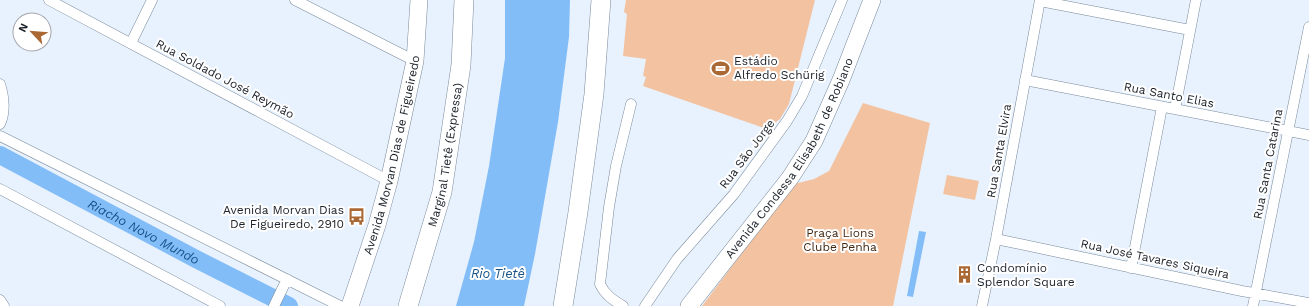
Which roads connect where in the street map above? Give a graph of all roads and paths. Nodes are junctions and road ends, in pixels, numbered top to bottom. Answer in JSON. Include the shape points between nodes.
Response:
{"nodes":[{"id":1,"x":49,"y":0,"type":"edge"},
{"id":2,"x":152,"y":0,"type":"edge"},
{"id":3,"x":295,"y":0,"type":"edge"},
{"id":4,"x":419,"y":0,"type":"edge"},
{"id":5,"x":464,"y":0,"type":"edge"},
{"id":6,"x":601,"y":0,"type":"edge"},
{"id":7,"x":842,"y":0,"type":"edge"},
{"id":8,"x":872,"y":0,"type":"edge"},
{"id":9,"x":1196,"y":0,"type":"edge"},
{"id":10,"x":1040,"y":1,"type":"edge"},
{"id":11,"x":1309,"y":27,"type":"edge"},
{"id":12,"x":1190,"y":30,"type":"junction"},
{"id":13,"x":130,"y":43,"type":"junction"},
{"id":14,"x":415,"y":61,"type":"junction"},
{"id":15,"x":1025,"y":80,"type":"junction"},
{"id":16,"x":0,"y":84,"type":"edge"},
{"id":17,"x":631,"y":104,"type":"dead end"},
{"id":18,"x":1162,"y":107,"type":"junction"},
{"id":19,"x":1175,"y":109,"type":"junction"},
{"id":20,"x":0,"y":124,"type":"edge"},
{"id":21,"x":1288,"y":131,"type":"junction"},
{"id":22,"x":1309,"y":135,"type":"edge"},
{"id":23,"x":0,"y":136,"type":"edge"},
{"id":24,"x":389,"y":181,"type":"junction"},
{"id":25,"x":0,"y":189,"type":"edge"},
{"id":26,"x":996,"y":239,"type":"junction"},
{"id":27,"x":1131,"y":268,"type":"junction"},
{"id":28,"x":287,"y":279,"type":"junction"},
{"id":29,"x":1255,"y":293,"type":"junction"},
{"id":30,"x":0,"y":300,"type":"edge"},
{"id":31,"x":1309,"y":303,"type":"edge"},
{"id":32,"x":4,"y":306,"type":"edge"},
{"id":33,"x":220,"y":306,"type":"edge"},
{"id":34,"x":274,"y":306,"type":"edge"},
{"id":35,"x":340,"y":306,"type":"edge"},
{"id":36,"x":350,"y":306,"type":"edge"},
{"id":37,"x":408,"y":306,"type":"edge"},
{"id":38,"x":563,"y":306,"type":"edge"},
{"id":39,"x":623,"y":306,"type":"edge"},
{"id":40,"x":645,"y":306,"type":"edge"},
{"id":41,"x":689,"y":306,"type":"edge"},
{"id":42,"x":982,"y":306,"type":"edge"},
{"id":43,"x":1253,"y":306,"type":"edge"}],
"edges":[{"from":1,"to":13,"type":"street","name":"Rua Soldado José Reymão"},
{"from":2,"to":13,"type":"street"},
{"from":3,"to":14,"type":"street"},
{"from":4,"to":14,"type":"highway","name":"Avenida Morvan Dias de Figueiredo"},
{"from":5,"to":37,"type":"highway","name":"Marginal Tietê (Expressa)","via":[[461,66],[442,192]]},
{"from":6,"to":38,"type":"highway","via":[[594,94]]},
{"from":7,"to":40,"type":"street","name":"Rua São Jorge","via":[[802,96],[787,121],[734,194],[677,259]]},
{"from":8,"to":41,"type":"highway","name":"Avenida Condessa Elisabeth de Robiano","via":[[814,141],[790,178]]},
{"from":9,"to":12,"type":"street"},
{"from":10,"to":12,"type":"street"},
{"from":10,"to":15,"type":"street","name":"Rua Santa Elvira"},
{"from":11,"to":21,"type":"street","name":"Rua Santa Catarina"},
{"from":12,"to":19,"type":"street"},
{"from":13,"to":24,"type":"street","name":"Rua Soldado José Reymão"},
{"from":14,"to":24,"type":"highway","name":"Avenida Morvan Dias de Figueiredo"},
{"from":15,"to":18,"type":"street","name":"Rua Santo Elias"},
{"from":15,"to":26,"type":"street","name":"Rua Santa Elvira"},
{"from":16,"to":20,"type":"street","via":[[4,106]]},
{"from":17,"to":39,"type":"street","via":[[616,166],[600,284],[611,299]]},
{"from":18,"to":19,"type":"street","name":"Rua Santo Elias"},
{"from":18,"to":27,"type":"street"},
{"from":19,"to":21,"type":"street","name":"Rua Santo Elias"},
{"from":21,"to":22,"type":"street","name":"Rua Santo Elias"},
{"from":21,"to":29,"type":"street","name":"Rua Santa Catarina"},
{"from":23,"to":28,"type":"street"},
{"from":24,"to":36,"type":"highway","name":"Avenida Morvan Dias de Figueiredo"},
{"from":25,"to":33,"type":"street"},
{"from":26,"to":27,"type":"street","name":"Rua José Tavares Siqueira"},
{"from":26,"to":42,"type":"street","name":"Rua Santa Elvira"},
{"from":27,"to":29,"type":"street","name":"Rua José Tavares Siqueira"},
{"from":28,"to":34,"type":"street"},
{"from":28,"to":35,"type":"street"},
{"from":29,"to":31,"type":"street","name":"Rua José Tavares Siqueira"},
{"from":29,"to":43,"type":"street","name":"Rua Santa Catarina"},
{"from":30,"to":32,"type":"street"}]}
